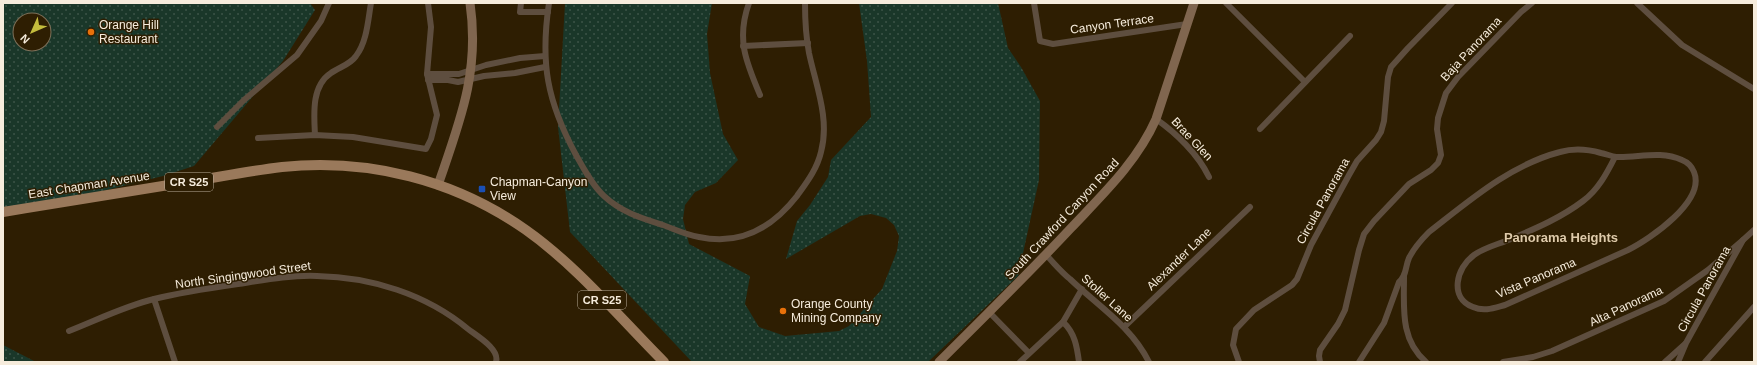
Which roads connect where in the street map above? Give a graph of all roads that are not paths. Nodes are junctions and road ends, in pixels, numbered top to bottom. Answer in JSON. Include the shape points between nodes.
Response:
{"nodes":[{"id":1,"x":329,"y":3,"type":"edge"},
{"id":2,"x":372,"y":3,"type":"edge"},
{"id":3,"x":428,"y":3,"type":"edge"},
{"id":4,"x":470,"y":3,"type":"edge"},
{"id":5,"x":521,"y":3,"type":"edge"},
{"id":6,"x":549,"y":3,"type":"edge"},
{"id":7,"x":749,"y":3,"type":"edge"},
{"id":8,"x":805,"y":3,"type":"edge"},
{"id":9,"x":1034,"y":3,"type":"edge"},
{"id":10,"x":1194,"y":3,"type":"edge"},
{"id":11,"x":1226,"y":3,"type":"edge"},
{"id":12,"x":1452,"y":3,"type":"edge"},
{"id":13,"x":1532,"y":3,"type":"edge"},
{"id":14,"x":1637,"y":3,"type":"edge"},
{"id":15,"x":548,"y":12,"type":"junction"},
{"id":16,"x":1187,"y":24,"type":"junction"},
{"id":17,"x":1350,"y":36,"type":"dead end"},
{"id":18,"x":808,"y":43,"type":"junction"},
{"id":19,"x":743,"y":46,"type":"junction"},
{"id":20,"x":545,"y":56,"type":"junction"},
{"id":21,"x":546,"y":67,"type":"junction"},
{"id":22,"x":472,"y":70,"type":"junction"},
{"id":23,"x":427,"y":77,"type":"junction"},
{"id":24,"x":470,"y":80,"type":"junction"},
{"id":25,"x":1305,"y":82,"type":"junction"},
{"id":26,"x":1754,"y":89,"type":"edge"},
{"id":27,"x":760,"y":95,"type":"dead end"},
{"id":28,"x":1156,"y":119,"type":"junction"},
{"id":29,"x":217,"y":127,"type":"dead end"},
{"id":30,"x":1260,"y":129,"type":"dead end"},
{"id":31,"x":315,"y":135,"type":"junction"},
{"id":32,"x":258,"y":138,"type":"dead end"},
{"id":33,"x":1615,"y":157,"type":"junction"},
{"id":34,"x":1209,"y":176,"type":"dead end"},
{"id":35,"x":438,"y":185,"type":"junction"},
{"id":36,"x":1250,"y":207,"type":"dead end"},
{"id":37,"x":3,"y":212,"type":"edge"},
{"id":38,"x":1754,"y":230,"type":"edge"},
{"id":39,"x":1743,"y":240,"type":"junction"},
{"id":40,"x":1046,"y":255,"type":"junction"},
{"id":41,"x":1404,"y":277,"type":"junction"},
{"id":42,"x":1082,"y":289,"type":"junction"},
{"id":43,"x":154,"y":299,"type":"junction"},
{"id":44,"x":1754,"y":307,"type":"edge"},
{"id":45,"x":989,"y":312,"type":"junction"},
{"id":46,"x":1063,"y":322,"type":"junction"},
{"id":47,"x":1124,"y":327,"type":"junction"},
{"id":48,"x":69,"y":330,"type":"dead end"},
{"id":49,"x":1686,"y":343,"type":"junction"},
{"id":50,"x":1029,"y":353,"type":"junction"},
{"id":51,"x":496,"y":360,"type":"edge"},
{"id":52,"x":175,"y":362,"type":"edge"},
{"id":53,"x":664,"y":362,"type":"edge"},
{"id":54,"x":939,"y":362,"type":"edge"},
{"id":55,"x":1020,"y":362,"type":"edge"},
{"id":56,"x":1079,"y":362,"type":"edge"},
{"id":57,"x":1149,"y":362,"type":"edge"},
{"id":58,"x":1239,"y":362,"type":"edge"},
{"id":59,"x":1320,"y":362,"type":"edge"},
{"id":60,"x":1359,"y":362,"type":"edge"},
{"id":61,"x":1426,"y":362,"type":"edge"},
{"id":62,"x":1503,"y":362,"type":"edge"},
{"id":63,"x":1665,"y":362,"type":"edge"},
{"id":64,"x":1678,"y":362,"type":"edge"},
{"id":65,"x":1706,"y":362,"type":"edge"}],
"edges":[{"from":1,"to":29,"type":"street","via":[[321,21],[297,55],[244,100]]},
{"from":2,"to":31,"type":"street","via":[[359,52],[352,61],[326,76],[319,87],[314,114]]},
{"from":3,"to":23,"type":"street","via":[[431,27]]},
{"from":4,"to":22,"type":"main road","via":[[473,33]]},
{"from":5,"to":15,"type":"street","via":[[520,12]]},
{"from":6,"to":15,"type":"street"},
{"from":7,"to":19,"type":"street","via":[[743,24]]},
{"from":8,"to":18,"type":"street"},
{"from":9,"to":16,"type":"street","name":"Canyon Terrace","via":[[1040,41],[1053,44]]},
{"from":10,"to":16,"type":"main road","name":"South Crawford Canyon Road"},
{"from":11,"to":25,"type":"street"},
{"from":12,"to":58,"type":"street","name":"Circula Panorama","via":[[1391,67],[1381,132],[1349,175],[1302,262],[1297,279],[1254,310],[1236,329],[1233,345]]},
{"from":13,"to":59,"type":"street","name":"Baja Panorama","via":[[1458,77],[1446,93],[1438,118],[1440,159],[1435,167],[1409,184],[1364,234],[1344,310],[1338,324],[1320,350]]},
{"from":14,"to":26,"type":"street","via":[[1682,45]]},
{"from":15,"to":20,"type":"street"},
{"from":16,"to":28,"type":"main road","name":"South Crawford Canyon Road"},
{"from":17,"to":25,"type":"street"},
{"from":18,"to":19,"type":"street"},
{"from":18,"to":21,"type":"street","via":[[824,118],[824,136],[816,168],[789,206],[775,220],[753,233],[729,239],[697,237],[630,214],[603,195],[591,181],[564,132],[552,102]]},
{"from":19,"to":27,"type":"street"},
{"from":20,"to":21,"type":"street"},
{"from":20,"to":22,"type":"street","via":[[520,58]]},
{"from":21,"to":24,"type":"street"},
{"from":22,"to":23,"type":"street"},
{"from":22,"to":24,"type":"main road"},
{"from":23,"to":24,"type":"street","via":[[458,82]]},
{"from":23,"to":31,"type":"street","via":[[437,115],[426,149],[360,137]]},
{"from":24,"to":35,"type":"main road"},
{"from":25,"to":30,"type":"street"},
{"from":28,"to":34,"type":"street","name":"Brae Glen","via":[[1194,154]]},
{"from":28,"to":40,"type":"main road","name":"South Crawford Canyon Road","via":[[1129,165]]},
{"from":31,"to":32,"type":"street"},
{"from":33,"to":33,"type":"street","name":"Vista Panorama","via":[[1600,184],[1584,200],[1539,228],[1472,256],[1458,275],[1458,294],[1464,302],[1478,309],[1488,310],[1505,305],[1635,247],[1669,221],[1695,190],[1694,172],[1683,160],[1661,155]]},
{"from":33,"to":41,"type":"street","name":"Vista Panorama","via":[[1576,148],[1531,162],[1509,174],[1425,236],[1409,258]]},
{"from":35,"to":37,"type":"main road","name":"East Chapman Avenue","number":"CR S25","via":[[376,169],[307,165]]},
{"from":35,"to":53,"type":"main road","name":"East Chapman Avenue","number":"CR S25","via":[[499,213],[560,257]]},
{"from":36,"to":47,"type":"street","name":"Alexander Lane"},
{"from":38,"to":39,"type":"street","name":"Circula Panorama"},
{"from":39,"to":49,"type":"street","name":"Circula Panorama"},
{"from":39,"to":62,"type":"street","name":"Alta Panorama","via":[[1708,270],[1664,301],[1552,351]]},
{"from":40,"to":42,"type":"street","name":"Stoller Lane"},
{"from":40,"to":45,"type":"main road","name":"South Crawford Canyon Road"},
{"from":41,"to":60,"type":"street","name":"Vista Panorama","via":[[1399,282],[1384,323]]},
{"from":41,"to":61,"type":"street","via":[[1407,335],[1416,352]]},
{"from":42,"to":46,"type":"street"},
{"from":42,"to":47,"type":"street","name":"Stoller Lane"},
{"from":43,"to":48,"type":"street","name":"North Singingwood Street"},
{"from":43,"to":51,"type":"street","name":"North Singingwood Street","via":[[283,278],[315,275],[354,279],[388,286],[426,301],[463,324],[494,351]]},
{"from":43,"to":52,"type":"street"},
{"from":44,"to":65,"type":"street"},
{"from":45,"to":50,"type":"street"},
{"from":45,"to":54,"type":"main road","name":"South Crawford Canyon Road"},
{"from":46,"to":50,"type":"street"},
{"from":46,"to":56,"type":"street","via":[[1076,344]]},
{"from":47,"to":57,"type":"street","name":"Stoller Lane"},
{"from":49,"to":63,"type":"street"},
{"from":49,"to":64,"type":"street","name":"Circula Panorama"},
{"from":50,"to":55,"type":"street"}]}
